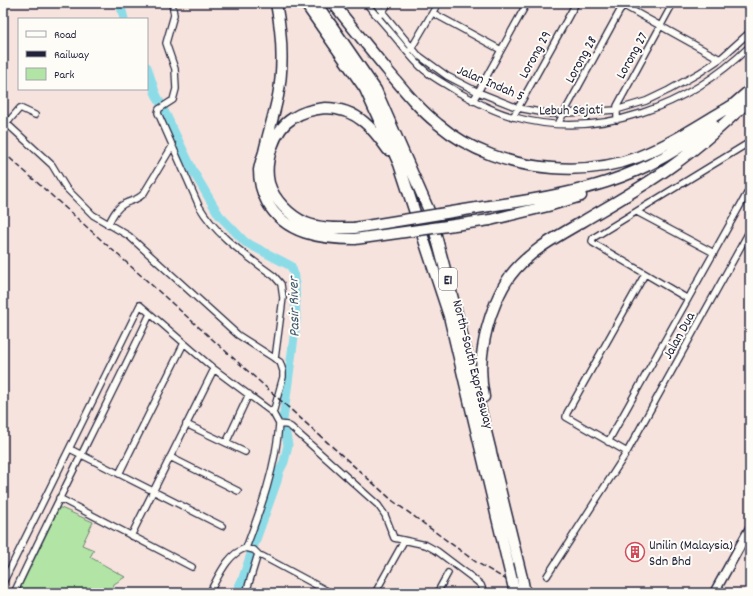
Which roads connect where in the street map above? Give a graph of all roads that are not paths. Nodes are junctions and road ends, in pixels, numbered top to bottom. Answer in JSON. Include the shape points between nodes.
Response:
{"nodes":[{"id":1,"x":172,"y":3,"type":"edge"},
{"id":2,"x":276,"y":3,"type":"edge"},
{"id":3,"x":305,"y":3,"type":"edge"},
{"id":4,"x":316,"y":3,"type":"edge"},
{"id":5,"x":333,"y":3,"type":"edge"},
{"id":6,"x":366,"y":3,"type":"edge"},
{"id":7,"x":375,"y":3,"type":"edge"},
{"id":8,"x":389,"y":3,"type":"edge"},
{"id":9,"x":438,"y":3,"type":"edge"},
{"id":10,"x":527,"y":3,"type":"edge"},
{"id":11,"x":576,"y":3,"type":"edge"},
{"id":12,"x":673,"y":3,"type":"edge"},
{"id":13,"x":621,"y":4,"type":"edge"},
{"id":14,"x":383,"y":12,"type":"junction"},
{"id":15,"x":433,"y":13,"type":"junction"},
{"id":16,"x":378,"y":17,"type":"junction"},
{"id":17,"x":660,"y":26,"type":"junction"},
{"id":18,"x":750,"y":32,"type":"edge"},
{"id":19,"x":750,"y":46,"type":"edge"},
{"id":20,"x":413,"y":47,"type":"junction"},
{"id":21,"x":501,"y":50,"type":"junction"},
{"id":22,"x":408,"y":53,"type":"junction"},
{"id":23,"x":720,"y":59,"type":"junction"},
{"id":24,"x":750,"y":90,"type":"edge"},
{"id":25,"x":478,"y":92,"type":"junction"},
{"id":26,"x":473,"y":100,"type":"junction"},
{"id":27,"x":750,"y":100,"type":"edge"},
{"id":28,"x":731,"y":106,"type":"junction"},
{"id":29,"x":518,"y":108,"type":"junction"},
{"id":30,"x":616,"y":110,"type":"junction"},
{"id":31,"x":564,"y":113,"type":"junction"},
{"id":32,"x":35,"y":115,"type":"dead end"},
{"id":33,"x":513,"y":117,"type":"junction"},
{"id":34,"x":617,"y":120,"type":"junction"},
{"id":35,"x":5,"y":122,"type":"edge"},
{"id":36,"x":558,"y":124,"type":"junction"},
{"id":37,"x":716,"y":131,"type":"junction"},
{"id":38,"x":750,"y":142,"type":"edge"},
{"id":39,"x":173,"y":145,"type":"junction"},
{"id":40,"x":399,"y":164,"type":"junction"},
{"id":41,"x":750,"y":188,"type":"edge"},
{"id":42,"x":637,"y":212,"type":"junction"},
{"id":43,"x":108,"y":224,"type":"junction"},
{"id":44,"x":750,"y":230,"type":"edge"},
{"id":45,"x":714,"y":254,"type":"junction"},
{"id":46,"x":645,"y":274,"type":"junction"},
{"id":47,"x":688,"y":299,"type":"junction"},
{"id":48,"x":150,"y":314,"type":"junction"},
{"id":49,"x":184,"y":343,"type":"junction"},
{"id":50,"x":275,"y":359,"type":"junction"},
{"id":51,"x":214,"y":369,"type":"junction"},
{"id":52,"x":249,"y":394,"type":"junction"},
{"id":53,"x":274,"y":413,"type":"junction"},
{"id":54,"x":186,"y":424,"type":"junction"},
{"id":55,"x":282,"y":425,"type":"junction"},
{"id":56,"x":608,"y":442,"type":"junction"},
{"id":57,"x":226,"y":443,"type":"junction"},
{"id":58,"x":70,"y":449,"type":"junction"},
{"id":59,"x":245,"y":452,"type":"dead end"},
{"id":60,"x":627,"y":452,"type":"junction"},
{"id":61,"x":81,"y":455,"type":"junction"},
{"id":62,"x":170,"y":457,"type":"junction"},
{"id":63,"x":119,"y":474,"type":"junction"},
{"id":64,"x":153,"y":491,"type":"junction"},
{"id":65,"x":238,"y":491,"type":"dead end"},
{"id":66,"x":59,"y":498,"type":"junction"},
{"id":67,"x":222,"y":526,"type":"dead end"},
{"id":68,"x":750,"y":528,"type":"edge"},
{"id":69,"x":131,"y":536,"type":"junction"},
{"id":70,"x":404,"y":541,"type":"junction"},
{"id":71,"x":250,"y":549,"type":"junction"},
{"id":72,"x":259,"y":555,"type":"junction"},
{"id":73,"x":192,"y":567,"type":"dead end"},
{"id":74,"x":519,"y":567,"type":"junction"},
{"id":75,"x":448,"y":573,"type":"dead end"},
{"id":76,"x":547,"y":576,"type":"dead end"},
{"id":77,"x":3,"y":583,"type":"edge"},
{"id":78,"x":212,"y":588,"type":"dead end"},
{"id":79,"x":327,"y":592,"type":"edge"},
{"id":80,"x":14,"y":593,"type":"edge"},
{"id":81,"x":246,"y":593,"type":"edge"},
{"id":82,"x":375,"y":593,"type":"edge"},
{"id":83,"x":437,"y":593,"type":"edge"},
{"id":84,"x":484,"y":593,"type":"edge"},
{"id":85,"x":515,"y":593,"type":"edge"},
{"id":86,"x":525,"y":593,"type":"edge"},
{"id":87,"x":714,"y":593,"type":"edge"}],
"edges":[{"from":1,"to":39,"type":"street","via":[[174,15],[166,43],[175,69],[176,89],[173,100],[159,109],[158,113]]},
{"from":2,"to":37,"type":"highway","bridge":true,"via":[[281,26],[282,60],[278,96],[260,170],[260,184],[264,198],[275,215],[305,233],[329,238],[354,239],[490,220],[548,206],[647,172]]},
{"from":3,"to":40,"type":"highway","name":"North–South Expressway","number":"E1","via":[[365,89]]},
{"from":4,"to":74,"type":"highway","name":"North–South Expressway","number":"E1","via":[[376,90],[430,213]]},
{"from":5,"to":28,"type":"highway","via":[[411,99],[438,125],[461,141],[502,159],[571,170],[614,164],[655,150]]},
{"from":6,"to":16,"type":"street","name":"Lebuh Sejati"},
{"from":7,"to":14,"type":"street","name":"Jalan Indah 5"},
{"from":8,"to":14,"type":"street"},
{"from":9,"to":15,"type":"street"},
{"from":10,"to":21,"type":"street"},
{"from":11,"to":29,"type":"street","name":"Lorong 29"},
{"from":12,"to":17,"type":"street","name":"Lorong 27"},
{"from":13,"to":17,"type":"street"},
{"from":13,"to":31,"type":"street","name":"Lorong 28"},
{"from":14,"to":16,"type":"street"},
{"from":14,"to":20,"type":"street","name":"Jalan Indah 5"},
{"from":15,"to":20,"type":"street"},
{"from":15,"to":21,"type":"street"},
{"from":16,"to":22,"type":"street","name":"Lebuh Sejati"},
{"from":17,"to":23,"type":"street"},
{"from":17,"to":30,"type":"street","name":"Lorong 27"},
{"from":18,"to":23,"type":"street","name":"Jalan Indah 5"},
{"from":19,"to":34,"type":"street","name":"Lebuh Sejati","via":[[709,79],[675,100]]},
{"from":20,"to":22,"type":"street"},
{"from":20,"to":25,"type":"street","name":"Jalan Indah 5","via":[[418,55],[433,67]]},
{"from":21,"to":25,"type":"street"},
{"from":22,"to":26,"type":"street","name":"Lebuh Sejati","via":[[427,73]]},
{"from":23,"to":30,"type":"street","name":"Jalan Indah 5","via":[[669,90],[646,101]]},
{"from":24,"to":28,"type":"highway"},
{"from":25,"to":26,"type":"street"},
{"from":25,"to":29,"type":"street","name":"Jalan Indah 5"},
{"from":26,"to":33,"type":"street","name":"Lebuh Sejati"},
{"from":27,"to":37,"type":"highway"},
{"from":28,"to":40,"type":"highway","bridge":true,"via":[[682,146],[646,167],[602,184],[541,199],[354,228],[317,226],[294,216],[276,198],[269,183],[269,154],[280,132],[291,118],[322,108],[344,110],[365,122]]},
{"from":29,"to":31,"type":"street","name":"Jalan Indah 5","via":[[551,114]]},
{"from":29,"to":33,"type":"street","name":"Lorong 29"},
{"from":30,"to":31,"type":"street","name":"Jalan Indah 5"},
{"from":30,"to":34,"type":"street"},
{"from":31,"to":36,"type":"street","name":"Lorong 28"},
{"from":32,"to":35,"type":"street","via":[[20,108]]},
{"from":33,"to":36,"type":"street","name":"Lebuh Sejati"},
{"from":34,"to":36,"type":"street","name":"Lebuh Sejati"},
{"from":35,"to":43,"type":"street","via":[[52,165],[68,191],[93,215]]},
{"from":37,"to":74,"type":"highway","via":[[672,166],[534,252],[510,276],[491,312],[482,348],[480,378]]},
{"from":38,"to":42,"type":"street"},
{"from":39,"to":43,"type":"street","via":[[144,193],[139,199],[120,207]]},
{"from":39,"to":50,"type":"street","via":[[199,206],[213,227],[281,284],[283,303]]},
{"from":40,"to":85,"type":"highway","name":"North–South Expressway","number":"E1","bridge":true,"via":[[449,316]]},
{"from":41,"to":45,"type":"street"},
{"from":42,"to":45,"type":"street"},
{"from":42,"to":46,"type":"street","via":[[592,241]]},
{"from":43,"to":50,"type":"street","via":[[129,236],[238,335]]},
{"from":44,"to":60,"type":"street","name":"Jalan Dua"},
{"from":45,"to":47,"type":"street"},
{"from":46,"to":47,"type":"street"},
{"from":46,"to":56,"type":"street","via":[[566,417]]},
{"from":47,"to":56,"type":"street"},
{"from":48,"to":49,"type":"street"},
{"from":48,"to":58,"type":"street","via":[[140,305]]},
{"from":48,"to":61,"type":"street"},
{"from":49,"to":51,"type":"street"},
{"from":49,"to":63,"type":"street"},
{"from":50,"to":53,"type":"street","via":[[283,371]]},
{"from":51,"to":52,"type":"street"},
{"from":51,"to":54,"type":"street"},
{"from":52,"to":53,"type":"street"},
{"from":52,"to":57,"type":"street"},
{"from":53,"to":55,"type":"street"},
{"from":54,"to":57,"type":"street"},
{"from":54,"to":62,"type":"street"},
{"from":55,"to":70,"type":"street","via":[[378,505],[394,538]]},
{"from":55,"to":71,"type":"street"},
{"from":56,"to":60,"type":"street"},
{"from":57,"to":59,"type":"street"},
{"from":58,"to":61,"type":"street"},
{"from":58,"to":77,"type":"street"},
{"from":60,"to":76,"type":"street","name":"Jalan Dua"},
{"from":61,"to":63,"type":"street"},
{"from":61,"to":66,"type":"street"},
{"from":62,"to":64,"type":"street"},
{"from":62,"to":65,"type":"street"},
{"from":63,"to":64,"type":"street"},
{"from":64,"to":67,"type":"street"},
{"from":64,"to":69,"type":"street"},
{"from":66,"to":69,"type":"street"},
{"from":66,"to":80,"type":"street"},
{"from":68,"to":87,"type":"main road"},
{"from":69,"to":73,"type":"street"},
{"from":70,"to":82,"type":"street"},
{"from":70,"to":84,"type":"street","via":[[437,550],[474,579]]},
{"from":71,"to":72,"type":"street"},
{"from":71,"to":78,"type":"street","via":[[236,552]]},
{"from":72,"to":79,"type":"street"},
{"from":72,"to":81,"type":"street"},
{"from":74,"to":86,"type":"highway","name":"North–South Expressway","number":"E1","bridge":true},
{"from":75,"to":83,"type":"street"}]}
